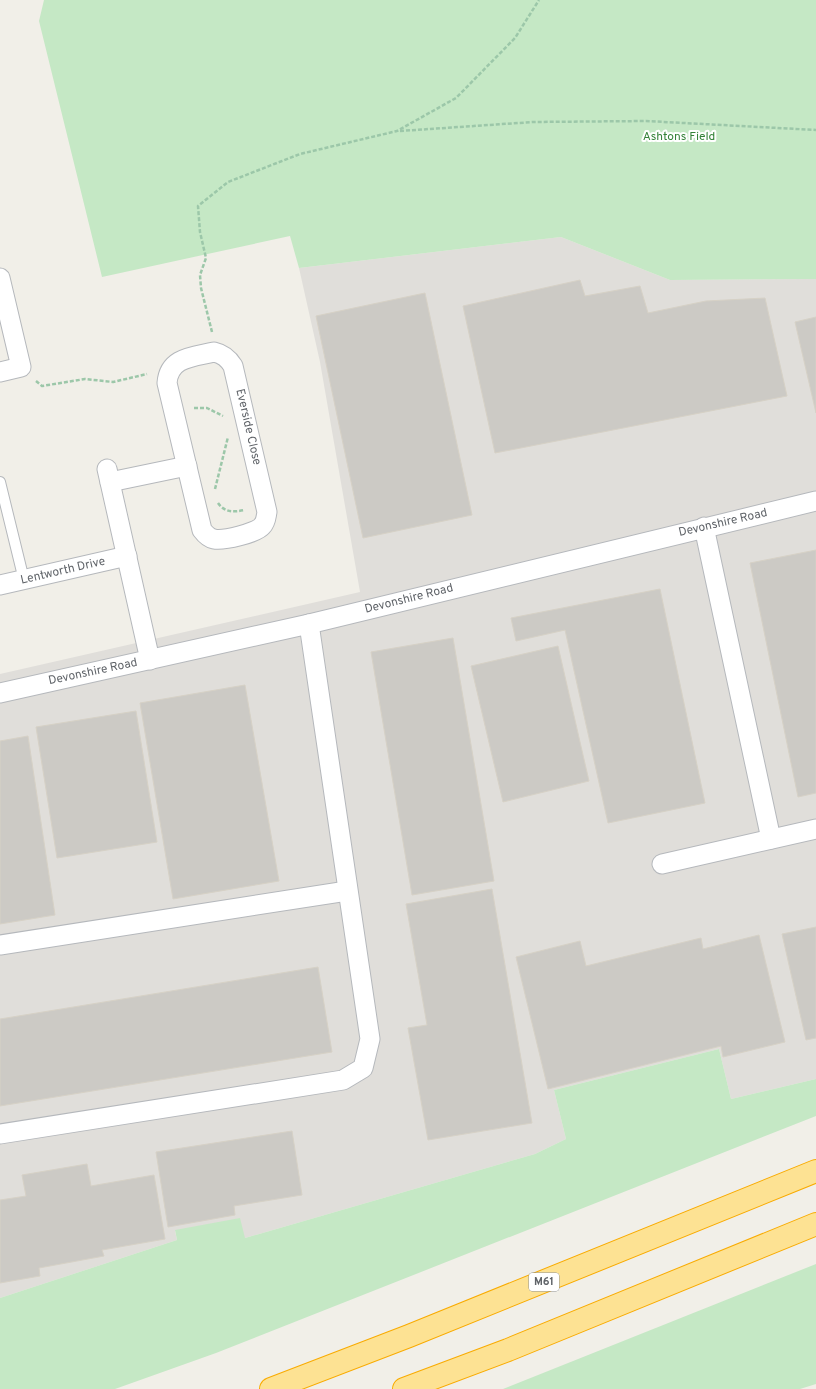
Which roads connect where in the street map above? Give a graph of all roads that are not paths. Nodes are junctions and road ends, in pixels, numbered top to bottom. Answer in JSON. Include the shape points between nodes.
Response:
{"nodes":[{"id":1,"x":0,"y":278,"type":"edge"},
{"id":2,"x":0,"y":372,"type":"edge"},
{"id":3,"x":186,"y":466,"type":"junction"},
{"id":4,"x":0,"y":482,"type":"edge"},
{"id":5,"x":816,"y":501,"type":"edge"},
{"id":6,"x":704,"y":527,"type":"junction"},
{"id":7,"x":127,"y":556,"type":"junction"},
{"id":8,"x":24,"y":580,"type":"junction"},
{"id":9,"x":0,"y":585,"type":"edge"},
{"id":10,"x":309,"y":624,"type":"junction"},
{"id":11,"x":150,"y":660,"type":"junction"},
{"id":12,"x":0,"y":693,"type":"edge"},
{"id":13,"x":816,"y":829,"type":"edge"},
{"id":14,"x":771,"y":839,"type":"junction"},
{"id":15,"x":662,"y":864,"type":"dead end"},
{"id":16,"x":347,"y":891,"type":"junction"},
{"id":17,"x":0,"y":945,"type":"edge"},
{"id":18,"x":0,"y":1134,"type":"edge"},
{"id":19,"x":816,"y":1171,"type":"edge"},
{"id":20,"x":816,"y":1224,"type":"edge"},
{"id":21,"x":271,"y":1389,"type":"edge"},
{"id":22,"x":404,"y":1389,"type":"edge"}],
"edges":[{"from":1,"to":2,"type":"street","via":[[21,367]]},
{"from":3,"to":3,"type":"street","name":"Everside Close","via":[[202,530],[213,539],[221,540],[261,528],[266,519],[266,505],[233,366],[228,358],[214,352],[180,360],[169,370],[174,412]]},
{"from":3,"to":7,"type":"street","via":[[109,476]]},
{"from":4,"to":8,"type":"lane"},
{"from":5,"to":6,"type":"street","name":"Devonshire Road"},
{"from":6,"to":10,"type":"street","name":"Devonshire Road"},
{"from":6,"to":14,"type":"street"},
{"from":7,"to":8,"type":"street","name":"Lentworth Drive"},
{"from":7,"to":11,"type":"street"},
{"from":8,"to":9,"type":"street","name":"Lentworth Drive"},
{"from":10,"to":11,"type":"street","name":"Devonshire Road"},
{"from":10,"to":16,"type":"street"},
{"from":11,"to":12,"type":"street","name":"Devonshire Road"},
{"from":13,"to":14,"type":"street"},
{"from":14,"to":15,"type":"street"},
{"from":16,"to":17,"type":"street"},
{"from":16,"to":18,"type":"street","via":[[370,1039],[363,1068],[343,1080]]},
{"from":19,"to":21,"type":"highway","number":"M61","via":[[409,1336]]},
{"from":20,"to":22,"type":"highway","via":[[508,1350]]}]}
